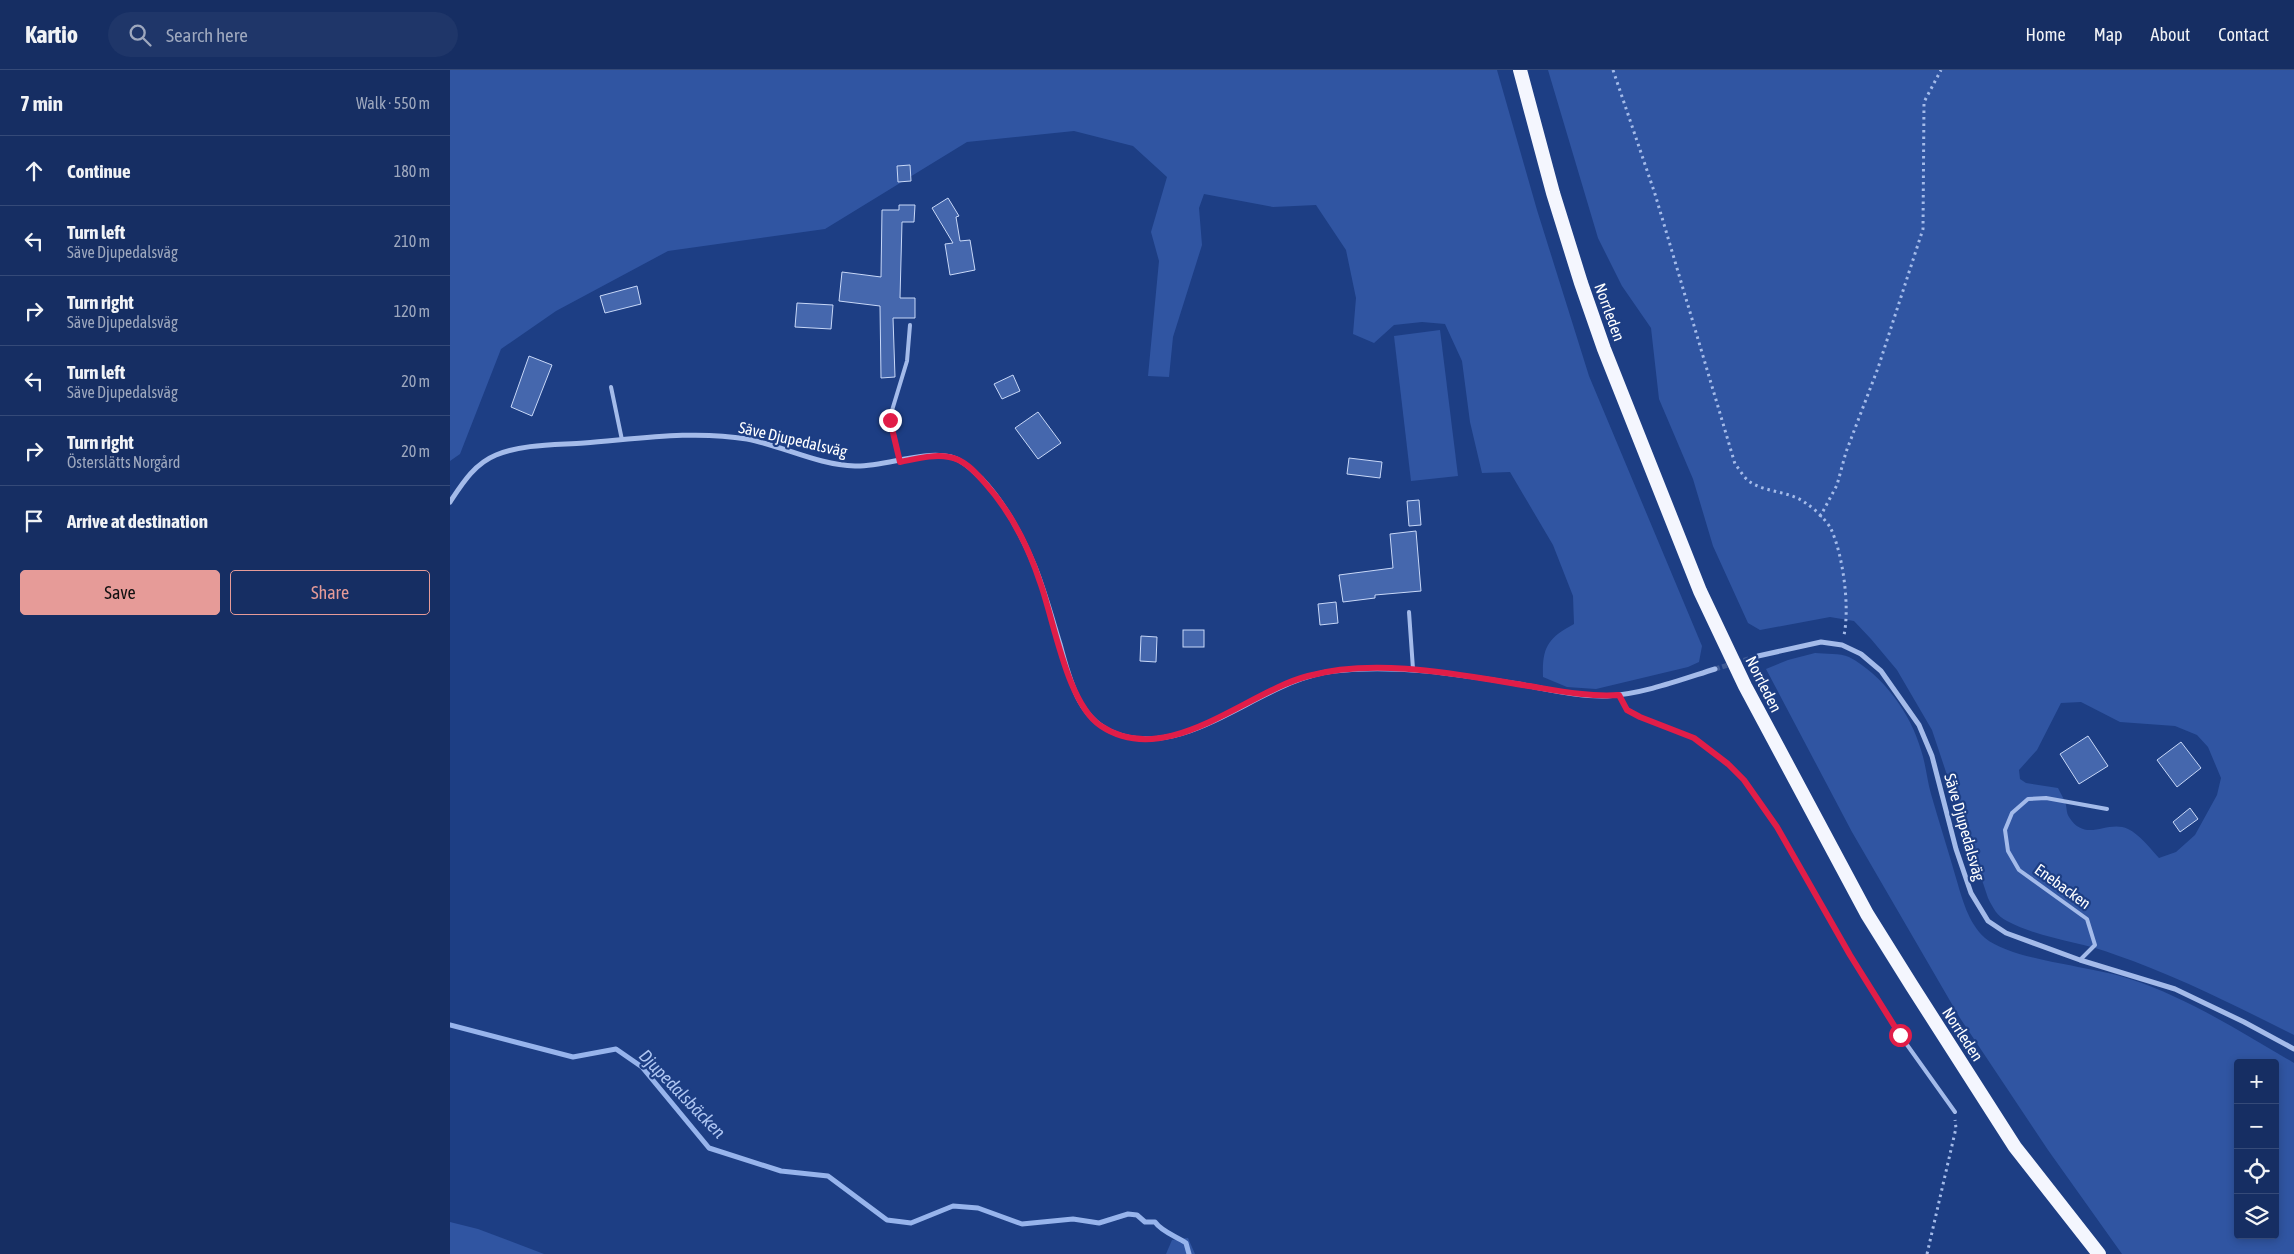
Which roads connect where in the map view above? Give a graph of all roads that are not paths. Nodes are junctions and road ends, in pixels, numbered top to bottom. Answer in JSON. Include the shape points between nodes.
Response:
{"nodes":[{"id":1,"x":1520,"y":70,"type":"edge"},
{"id":2,"x":910,"y":325,"type":"dead end"},
{"id":3,"x":611,"y":387,"type":"dead end"},
{"id":4,"x":622,"y":440,"type":"junction"},
{"id":5,"x":900,"y":462,"type":"junction"},
{"id":6,"x":450,"y":502,"type":"edge"},
{"id":7,"x":1409,"y":612,"type":"dead end"},
{"id":8,"x":1758,"y":656,"type":"tunnel mouth"},
{"id":9,"x":1413,"y":669,"type":"junction"},
{"id":10,"x":1715,"y":669,"type":"tunnel mouth"},
{"id":11,"x":1619,"y":695,"type":"junction"},
{"id":12,"x":2107,"y":809,"type":"dead end"},
{"id":13,"x":2080,"y":960,"type":"junction"},
{"id":14,"x":2294,"y":1049,"type":"edge"},
{"id":15,"x":1955,"y":1112,"type":"road end"},
{"id":16,"x":2099,"y":1254,"type":"edge"}],
"edges":[{"from":1,"to":16,"type":"highway","name":"Norrleden","via":[[1553,193],[1604,349],[1700,591],[1745,686],[1867,914],[2015,1147]]},
{"from":2,"to":5,"type":"lane","via":[[907,361],[890,417]]},
{"from":3,"to":4,"type":"lane"},
{"from":4,"to":5,"type":"street","name":"Säve Djupedalsväg","via":[[697,435],[732,437],[840,464],[856,466]]},
{"from":4,"to":6,"type":"street","name":"Säve Djupedalsväg","via":[[531,447],[493,456],[475,469]]},
{"from":5,"to":9,"type":"street","name":"Säve Djupedalsväg","via":[[952,457],[966,464],[994,493],[1017,528],[1034,564],[1076,696],[1093,720],[1111,731],[1140,738],[1168,736],[1202,726],[1278,687],[1307,676],[1333,671]]},
{"from":7,"to":9,"type":"lane"},
{"from":8,"to":13,"type":"street","name":"Säve Djupedalsväg","via":[[1813,644],[1842,645],[1861,654],[1881,671],[1920,725],[1932,756],[1956,849],[1972,893],[1988,921],[2006,933]]},
{"from":9,"to":11,"type":"street","name":"Säve Djupedalsväg","via":[[1591,696]]},
{"from":10,"to":11,"type":"street","name":"Säve Djupedalsväg"},
{"from":11,"to":15,"type":"lane","via":[[1627,710],[1694,738],[1744,780],[1777,827],[1900,1035]]},
{"from":12,"to":13,"type":"lane","name":"Enebacken","via":[[2046,798],[2028,799],[2012,813],[2005,830],[2008,851],[2019,870],[2087,919],[2095,944]]},
{"from":13,"to":14,"type":"street","name":"Säve Djupedalsväg","via":[[2175,990]]}]}
